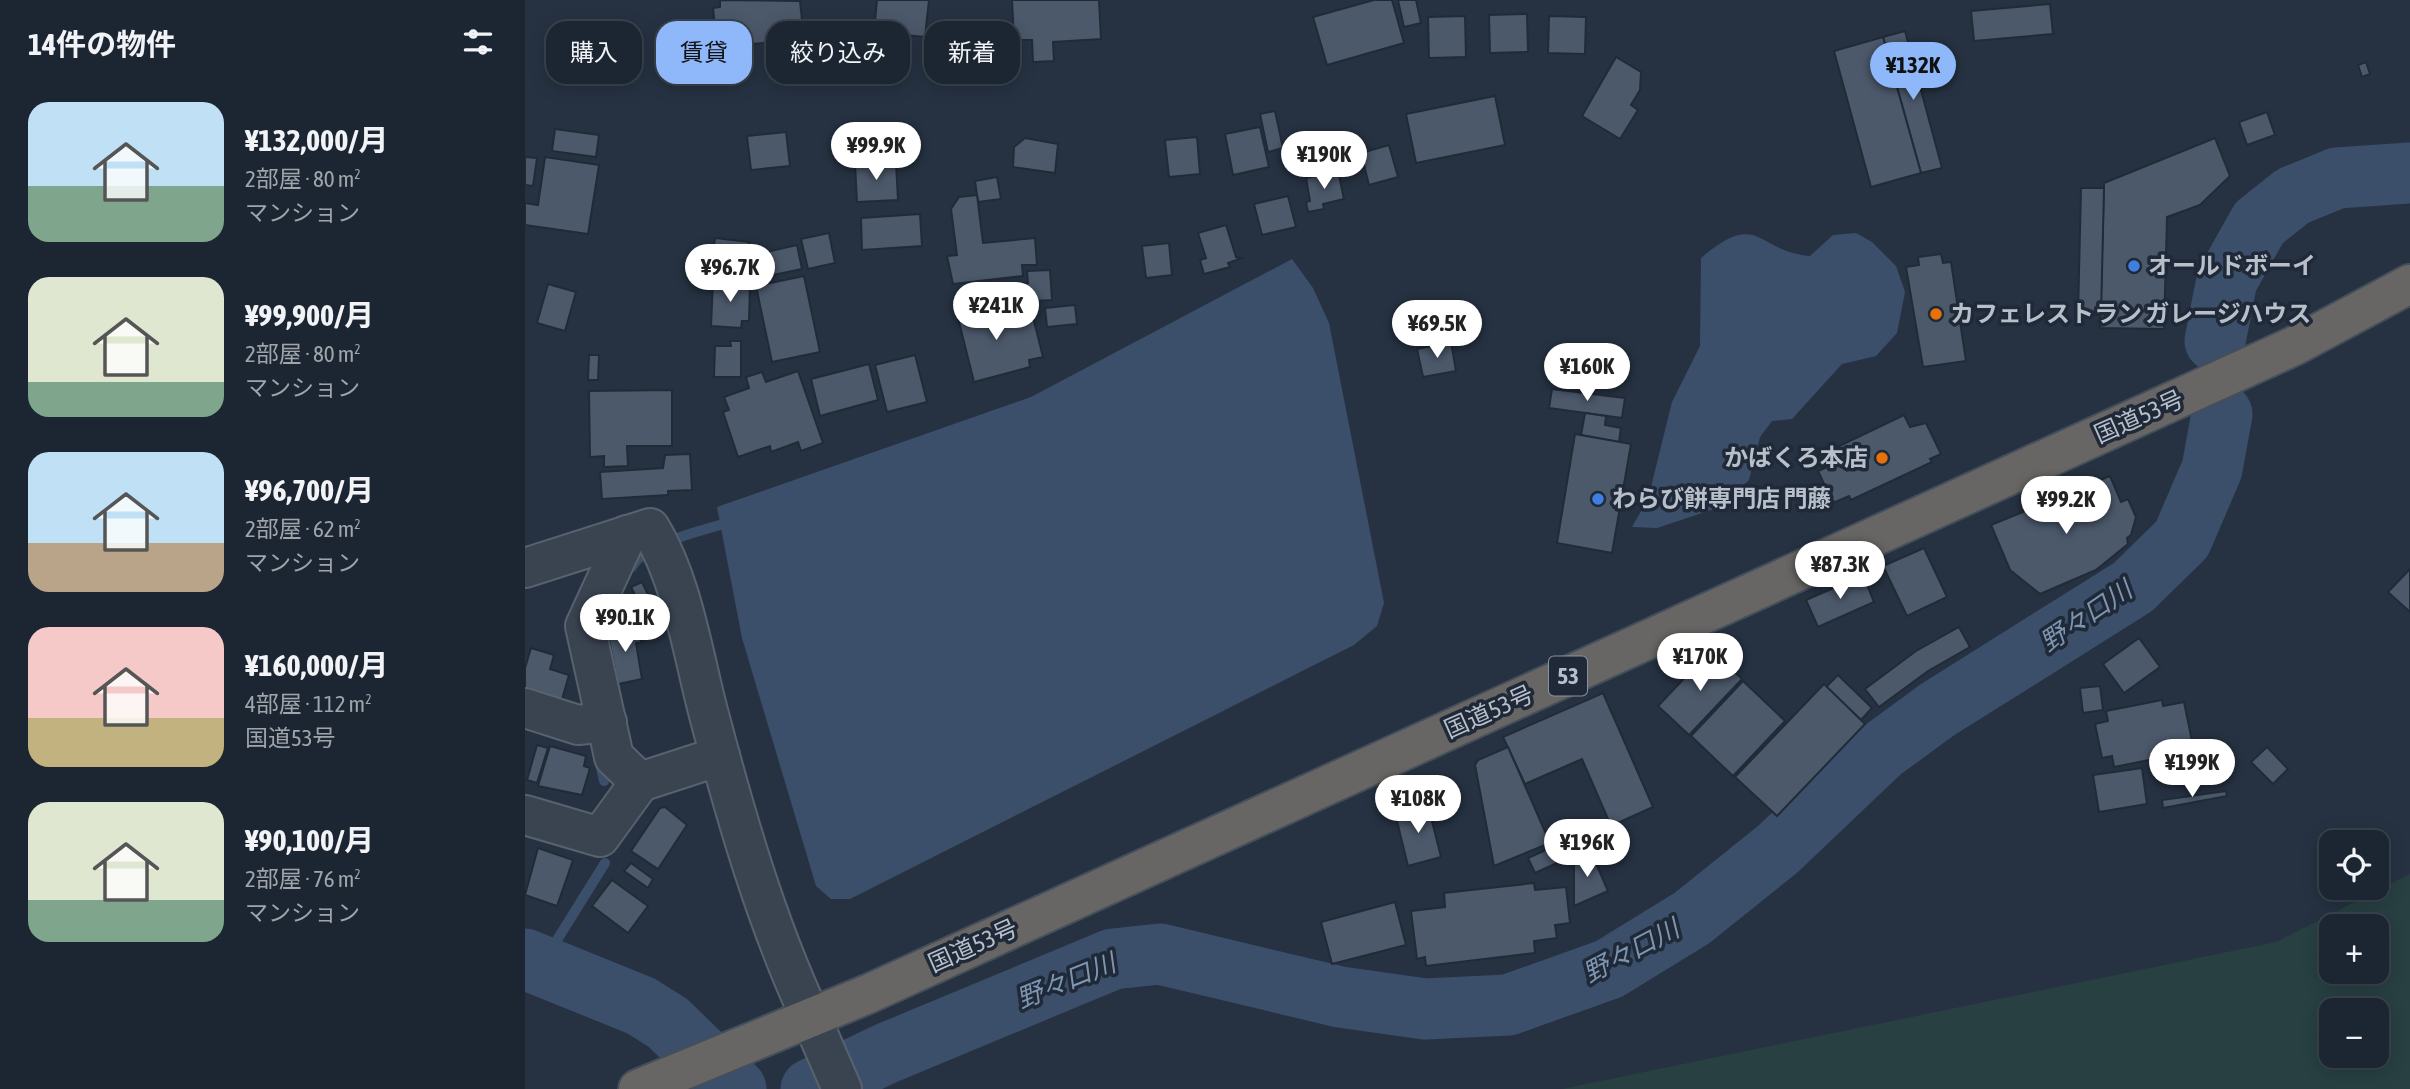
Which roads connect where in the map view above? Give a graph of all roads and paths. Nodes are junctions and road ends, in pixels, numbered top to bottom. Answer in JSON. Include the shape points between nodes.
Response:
{"nodes":[{"id":1,"x":2410,"y":284,"type":"edge"},
{"id":2,"x":649,"y":543,"type":"junction"},
{"id":3,"x":525,"y":568,"type":"edge"},
{"id":4,"x":525,"y":708,"type":"edge"},
{"id":5,"x":607,"y":722,"type":"junction"},
{"id":6,"x":720,"y":756,"type":"junction"},
{"id":7,"x":640,"y":782,"type":"junction"},
{"id":8,"x":525,"y":815,"type":"edge"},
{"id":9,"x":811,"y":1018,"type":"junction"},
{"id":10,"x":834,"y":1073,"type":"edge"},
{"id":11,"x":638,"y":1089,"type":"edge"}],
"edges":[{"from":1,"to":9,"type":"highway","name":"国道53号","number":"53","via":[[2294,346]]},
{"from":2,"to":3,"type":"street"},
{"from":2,"to":5,"type":"street","via":[[585,626]]},
{"from":2,"to":6,"type":"street","via":[[676,592]]},
{"from":4,"to":5,"type":"street","via":[[578,724]]},
{"from":5,"to":7,"type":"street","via":[[614,757]]},
{"from":6,"to":7,"type":"street"},
{"from":6,"to":9,"type":"street","via":[[784,960]]},
{"from":7,"to":8,"type":"street","via":[[600,837]]},
{"from":9,"to":10,"type":"street"},
{"from":9,"to":11,"type":"highway","name":"国道53号","number":"53"}]}
